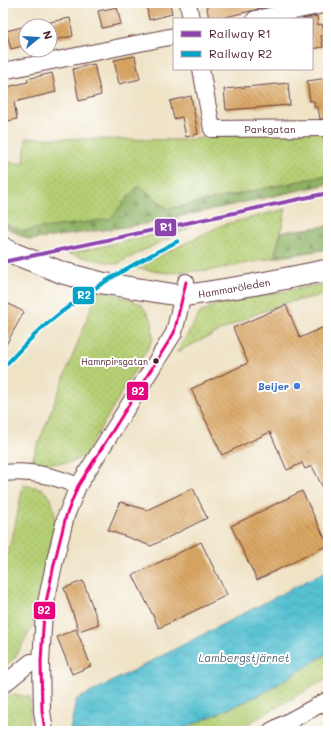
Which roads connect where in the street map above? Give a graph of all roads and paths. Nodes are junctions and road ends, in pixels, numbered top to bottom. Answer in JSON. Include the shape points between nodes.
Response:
{"nodes":[{"id":1,"x":188,"y":3,"type":"edge"},
{"id":2,"x":328,"y":4,"type":"edge"},
{"id":3,"x":191,"y":18,"type":"edge"},
{"id":4,"x":260,"y":18,"type":"edge"},
{"id":5,"x":173,"y":36,"type":"edge"},
{"id":6,"x":201,"y":70,"type":"edge"},
{"id":7,"x":3,"y":71,"type":"edge"},
{"id":8,"x":328,"y":128,"type":"edge"},
{"id":9,"x":3,"y":238,"type":"edge"},
{"id":10,"x":3,"y":248,"type":"edge"},
{"id":11,"x":328,"y":260,"type":"edge"},
{"id":12,"x":328,"y":270,"type":"edge"},
{"id":13,"x":184,"y":289,"type":"junction"},
{"id":14,"x":3,"y":473,"type":"edge"},
{"id":15,"x":78,"y":486,"type":"junction"},
{"id":16,"x":41,"y":662,"type":"junction"},
{"id":17,"x":3,"y":685,"type":"edge"},
{"id":18,"x":328,"y":700,"type":"edge"},
{"id":19,"x":44,"y":731,"type":"edge"},
{"id":20,"x":271,"y":731,"type":"edge"}],
"edges":[{"from":1,"to":3,"type":"street"},
{"from":2,"to":4,"type":"street"},
{"from":5,"to":7,"type":"street"},
{"from":6,"to":8,"type":"street","name":"Parkgatan","via":[[212,129]]},
{"from":9,"to":13,"type":"main road","name":"Hammaröleden","via":[[77,268]]},
{"from":10,"to":13,"type":"main road","name":"Hammaröleden","via":[[64,273],[102,283]]},
{"from":11,"to":13,"type":"main road","name":"Hammaröleden","via":[[250,275],[195,282]]},
{"from":12,"to":13,"type":"main road","name":"Hammaröleden","via":[[252,285]]},
{"from":13,"to":15,"type":"street","via":[[174,333]]},
{"from":14,"to":15,"type":"street","via":[[18,472],[47,476]]},
{"from":15,"to":16,"type":"street","via":[[66,516],[44,612]]},
{"from":16,"to":17,"type":"street","via":[[31,662]]},
{"from":16,"to":19,"type":"street"},
{"from":18,"to":20,"type":"street"}]}
